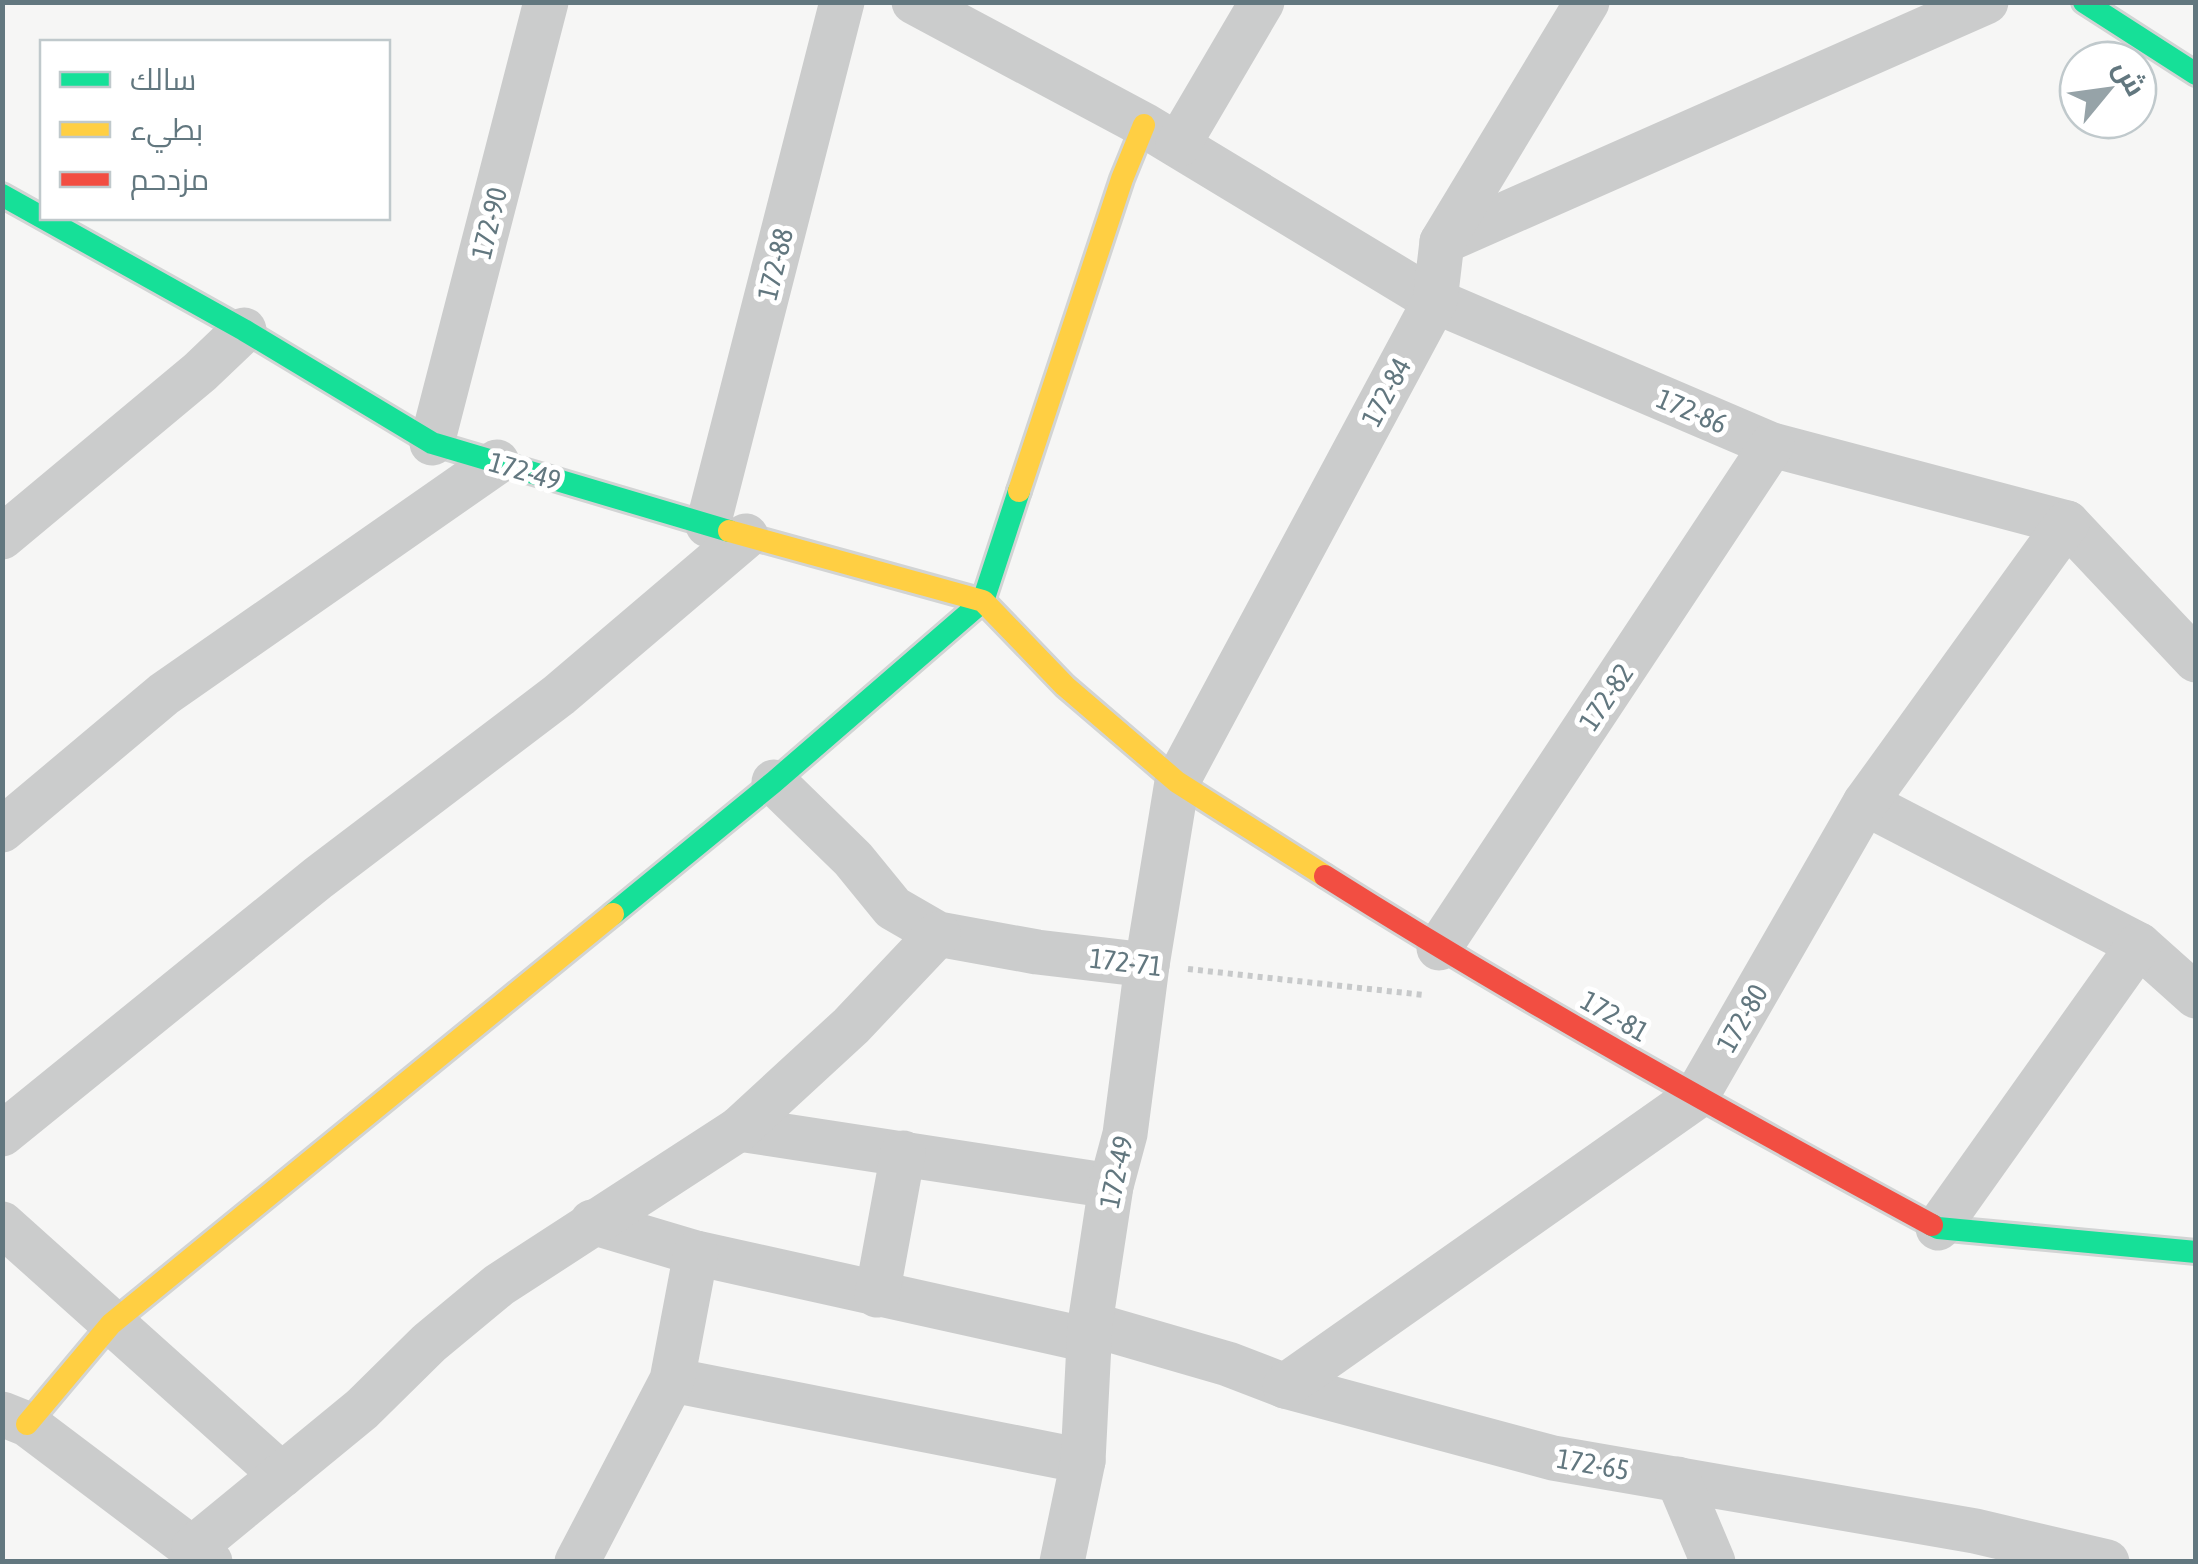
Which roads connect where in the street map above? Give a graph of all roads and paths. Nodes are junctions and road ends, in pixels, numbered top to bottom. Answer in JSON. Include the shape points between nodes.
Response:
{"nodes":[{"id":1,"x":546,"y":2,"type":"edge"},
{"id":2,"x":842,"y":2,"type":"edge"},
{"id":3,"x":1262,"y":2,"type":"edge"},
{"id":4,"x":1587,"y":2,"type":"edge"},
{"id":5,"x":1986,"y":2,"type":"edge"},
{"id":6,"x":2084,"y":2,"type":"edge"},
{"id":7,"x":927,"y":6,"type":"edge"},
{"id":8,"x":2196,"y":74,"type":"edge"},
{"id":9,"x":1161,"y":135,"type":"junction"},
{"id":10,"x":2,"y":195,"type":"edge"},
{"id":11,"x":40,"y":216,"type":"edge"},
{"id":12,"x":47,"y":220,"type":"edge"},
{"id":13,"x":1442,"y":242,"type":"junction"},
{"id":14,"x":1435,"y":301,"type":"junction"},
{"id":15,"x":244,"y":330,"type":"junction"},
{"id":16,"x":432,"y":443,"type":"junction"},
{"id":17,"x":1772,"y":446,"type":"junction"},
{"id":18,"x":497,"y":462,"type":"junction"},
{"id":19,"x":2067,"y":523,"type":"junction"},
{"id":20,"x":727,"y":530,"type":"junction"},
{"id":21,"x":2,"y":537,"type":"edge"},
{"id":22,"x":982,"y":601,"type":"junction"},
{"id":23,"x":2196,"y":660,"type":"edge"},
{"id":24,"x":774,"y":782,"type":"junction"},
{"id":25,"x":1177,"y":782,"type":"junction"},
{"id":26,"x":1865,"y":803,"type":"junction"},
{"id":27,"x":2,"y":830,"type":"edge"},
{"id":28,"x":938,"y":934,"type":"junction"},
{"id":29,"x":2139,"y":945,"type":"junction"},
{"id":30,"x":1439,"y":948,"type":"junction"},
{"id":31,"x":1146,"y":965,"type":"junction"},
{"id":32,"x":2196,"y":996,"type":"edge"},
{"id":33,"x":1441,"y":997,"type":"dead end"},
{"id":34,"x":1696,"y":1097,"type":"junction"},
{"id":35,"x":739,"y":1129,"type":"junction"},
{"id":36,"x":2,"y":1134,"type":"edge"},
{"id":37,"x":903,"y":1153,"type":"junction"},
{"id":38,"x":1111,"y":1186,"type":"junction"},
{"id":39,"x":592,"y":1222,"type":"junction"},
{"id":40,"x":2,"y":1224,"type":"edge"},
{"id":41,"x":1938,"y":1228,"type":"junction"},
{"id":42,"x":2196,"y":1252,"type":"edge"},
{"id":43,"x":696,"y":1253,"type":"junction"},
{"id":44,"x":877,"y":1295,"type":"junction"},
{"id":45,"x":111,"y":1324,"type":"junction"},
{"id":46,"x":1089,"y":1332,"type":"junction"},
{"id":47,"x":672,"y":1380,"type":"junction"},
{"id":48,"x":1285,"y":1386,"type":"junction"},
{"id":49,"x":15,"y":1419,"type":"edge"},
{"id":50,"x":1083,"y":1461,"type":"junction"},
{"id":51,"x":282,"y":1475,"type":"junction"},
{"id":52,"x":1678,"y":1479,"type":"junction"},
{"id":53,"x":202,"y":1554,"type":"edge"},
{"id":54,"x":578,"y":1562,"type":"edge"},
{"id":55,"x":1062,"y":1562,"type":"edge"},
{"id":56,"x":1713,"y":1562,"type":"edge"},
{"id":57,"x":2107,"y":1562,"type":"edge"}],
"edges":[{"from":1,"to":16,"type":"street","name":"172-90"},
{"from":2,"to":20,"type":"street","name":"172-88"},
{"from":3,"to":9,"type":"street"},
{"from":4,"to":13,"type":"street","name":"172-84"},
{"from":5,"to":13,"type":"street"},
{"from":6,"to":8,"type":"street"},
{"from":7,"to":9,"type":"street","name":"172-86"},
{"from":9,"to":14,"type":"street","name":"172-86"},
{"from":9,"to":22,"type":"street","via":[[1116,197]]},
{"from":10,"to":11,"type":"street","name":"172-49"},
{"from":12,"to":15,"type":"street","name":"172-49"},
{"from":13,"to":14,"type":"street","name":"172-84"},
{"from":14,"to":17,"type":"street","name":"172-86"},
{"from":14,"to":25,"type":"street","name":"172-84"},
{"from":15,"to":16,"type":"street","name":"172-49"},
{"from":15,"to":21,"type":"street"},
{"from":16,"to":18,"type":"street","name":"172-49"},
{"from":17,"to":19,"type":"street","name":"172-86"},
{"from":17,"to":30,"type":"street","name":"172-82"},
{"from":18,"to":20,"type":"street","name":"172-49"},
{"from":18,"to":27,"type":"street","via":[[164,694]]},
{"from":19,"to":23,"type":"street"},
{"from":19,"to":26,"type":"street","name":"172-80"},
{"from":20,"to":22,"type":"street","name":"172-49"},
{"from":20,"to":36,"type":"street","via":[[559,695],[318,878]]},
{"from":22,"to":24,"type":"street"},
{"from":22,"to":25,"type":"street","name":"172-81","via":[[1065,686]]},
{"from":24,"to":28,"type":"street","name":"172-71","via":[[853,858],[893,908]]},
{"from":24,"to":45,"type":"street"},
{"from":25,"to":30,"type":"street","name":"172-81"},
{"from":25,"to":31,"type":"street","name":"172-49"},
{"from":26,"to":29,"type":"street"},
{"from":26,"to":34,"type":"street","name":"172-80"},
{"from":28,"to":31,"type":"street","name":"172-71"},
{"from":28,"to":35,"type":"street"},
{"from":29,"to":32,"type":"street"},
{"from":29,"to":41,"type":"street"},
{"from":30,"to":34,"type":"street","name":"172-81"},
{"from":31,"to":33,"type":"path","name":"172-71"},
{"from":31,"to":38,"type":"street","name":"172-49","via":[[1125,1134]]},
{"from":34,"to":41,"type":"street","name":"172-81"},
{"from":34,"to":48,"type":"street","name":"172-80"},
{"from":35,"to":37,"type":"street"},
{"from":35,"to":39,"type":"street"},
{"from":37,"to":38,"type":"street"},
{"from":37,"to":44,"type":"street"},
{"from":38,"to":46,"type":"street","name":"172-49"},
{"from":39,"to":43,"type":"street","name":"172-65"},
{"from":39,"to":51,"type":"street","via":[[499,1285]]},
{"from":40,"to":45,"type":"street"},
{"from":41,"to":42,"type":"street","name":"172-81"},
{"from":43,"to":44,"type":"street","name":"172-65"},
{"from":43,"to":47,"type":"street"},
{"from":44,"to":46,"type":"street","name":"172-65"},
{"from":45,"to":49,"type":"street"},
{"from":45,"to":51,"type":"street"},
{"from":46,"to":48,"type":"street","name":"172-65","via":[[1228,1364]]},
{"from":46,"to":50,"type":"street","name":"172-49"},
{"from":47,"to":50,"type":"street"},
{"from":47,"to":54,"type":"street"},
{"from":48,"to":52,"type":"street","name":"172-65","via":[[1553,1458]]},
{"from":49,"to":53,"type":"street"},
{"from":50,"to":55,"type":"street","name":"172-49"},
{"from":51,"to":53,"type":"street"},
{"from":52,"to":56,"type":"street"},
{"from":52,"to":57,"type":"street","name":"172-65","via":[[1974,1531]]}]}
